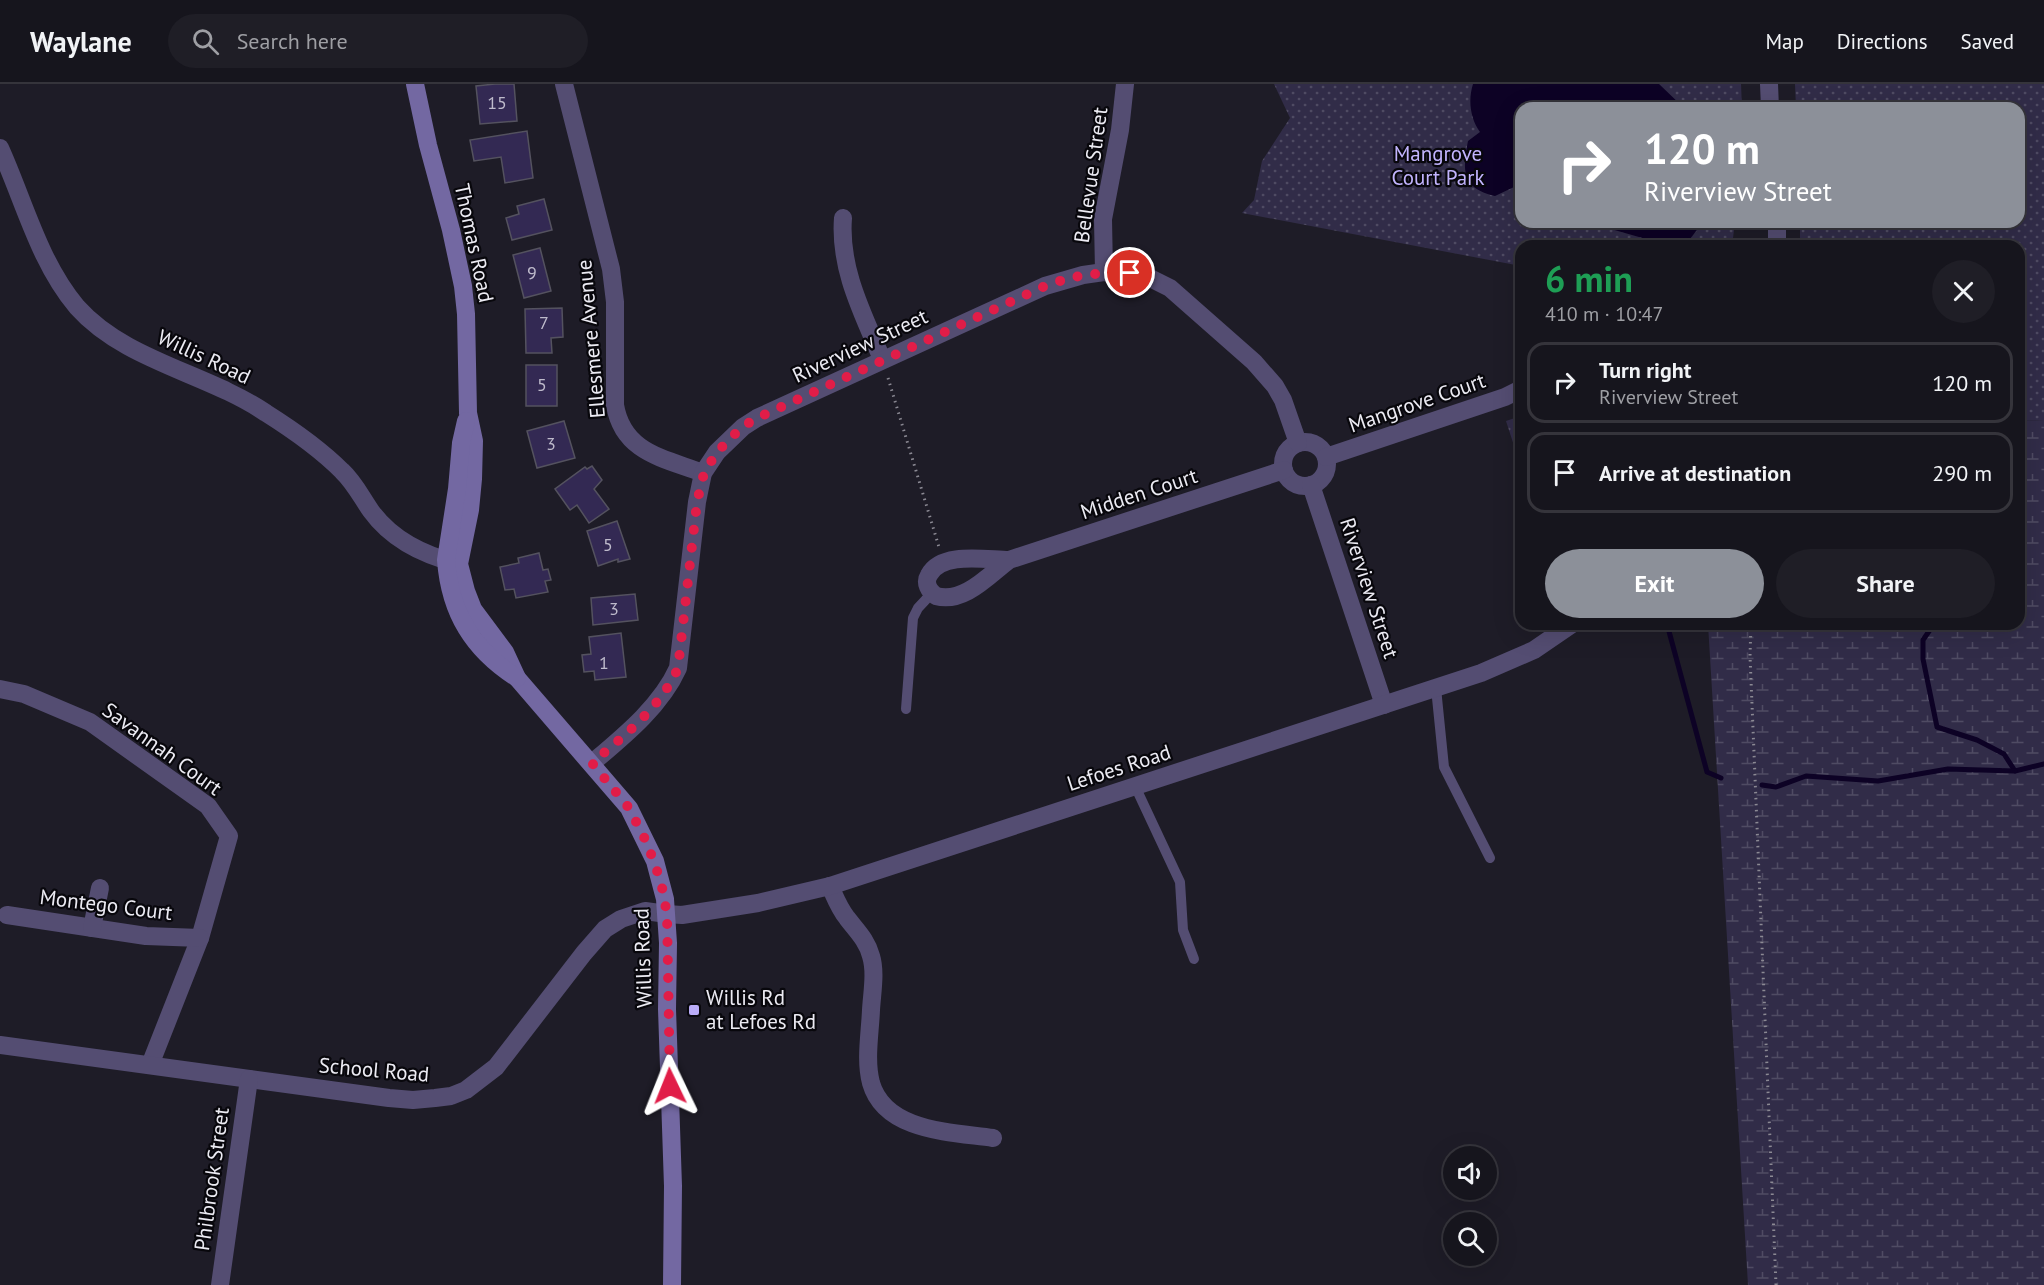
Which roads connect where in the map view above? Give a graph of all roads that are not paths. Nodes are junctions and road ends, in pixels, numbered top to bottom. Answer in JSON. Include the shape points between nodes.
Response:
{"nodes":[{"id":1,"x":415,"y":84,"type":"edge"},
{"id":2,"x":564,"y":84,"type":"edge"},
{"id":3,"x":1125,"y":84,"type":"edge"},
{"id":4,"x":1769,"y":84,"type":"edge"},
{"id":5,"x":1770,"y":102,"type":"edge"},
{"id":6,"x":0,"y":148,"type":"edge"},
{"id":7,"x":843,"y":218,"type":"dead end"},
{"id":8,"x":1104,"y":272,"type":"junction"},
{"id":9,"x":882,"y":359,"type":"junction"},
{"id":10,"x":1515,"y":391,"type":"edge"},
{"id":11,"x":1298,"y":443,"type":"junction"},
{"id":12,"x":1326,"y":457,"type":"junction"},
{"id":13,"x":1284,"y":470,"type":"junction"},
{"id":14,"x":704,"y":473,"type":"junction"},
{"id":15,"x":1311,"y":485,"type":"junction"},
{"id":16,"x":1009,"y":560,"type":"junction"},
{"id":17,"x":452,"y":562,"type":"junction"},
{"id":18,"x":932,"y":593,"type":"junction"},
{"id":19,"x":1563,"y":630,"type":"edge"},
{"id":20,"x":1436,"y":688,"type":"junction"},
{"id":21,"x":0,"y":689,"type":"edge"},
{"id":22,"x":1384,"y":705,"type":"junction"},
{"id":23,"x":906,"y":709,"type":"dead end"},
{"id":24,"x":592,"y":763,"type":"junction"},
{"id":25,"x":1135,"y":786,"type":"junction"},
{"id":26,"x":1490,"y":858,"type":"dead end"},
{"id":27,"x":830,"y":886,"type":"junction"},
{"id":28,"x":100,"y":888,"type":"dead end"},
{"id":29,"x":667,"y":914,"type":"junction"},
{"id":30,"x":7,"y":915,"type":"dead end"},
{"id":31,"x":92,"y":928,"type":"junction"},
{"id":32,"x":200,"y":938,"type":"junction"},
{"id":33,"x":1194,"y":959,"type":"dead end"},
{"id":34,"x":0,"y":1045,"type":"edge"},
{"id":35,"x":150,"y":1065,"type":"junction"},
{"id":36,"x":249,"y":1079,"type":"junction"},
{"id":37,"x":993,"y":1138,"type":"dead end"},
{"id":38,"x":220,"y":1285,"type":"edge"},
{"id":39,"x":672,"y":1285,"type":"edge"}],
"edges":[{"from":1,"to":17,"type":"main road","name":"Thomas Road","via":[[451,230],[466,314],[468,413],[461,444]]},
{"from":2,"to":14,"type":"street","name":"Ellesmere Avenue","via":[[611,269],[617,420],[634,444]]},
{"from":3,"to":8,"type":"street","name":"Bellevue Street","via":[[1103,219]]},
{"from":4,"to":5,"type":"street"},
{"from":6,"to":17,"type":"street","name":"Willis Road","via":[[50,266],[66,292],[94,323],[138,352],[266,412],[344,473],[383,526],[416,548]]},
{"from":7,"to":9,"type":"street","via":[[841,239],[846,266]]},
{"from":8,"to":9,"type":"street","name":"Riverview Street","via":[[1045,286]]},
{"from":8,"to":11,"type":"street","name":"Riverview Street","via":[[1130,273],[1170,288],[1265,373],[1283,400]]},
{"from":9,"to":14,"type":"street","name":"Riverview Street","via":[[742,427],[717,452]]},
{"from":10,"to":12,"type":"street","name":"Mangrove Court"},
{"from":11,"to":12,"type":"street","via":[[1312,443]]},
{"from":11,"to":13,"type":"street","via":[[1287,450],[1282,463]]},
{"from":12,"to":15,"type":"street","via":[[1323,477]]},
{"from":13,"to":15,"type":"street","via":[[1291,481]]},
{"from":13,"to":16,"type":"street","name":"Midden Court"},
{"from":14,"to":24,"type":"street","name":"Riverview Street","via":[[697,502],[678,668],[656,703]]},
{"from":15,"to":22,"type":"street","name":"Riverview Street"},
{"from":16,"to":18,"type":"street","name":"Midden Court","via":[[974,587],[950,597]]},
{"from":16,"to":18,"type":"street","name":"Midden Court","via":[[972,558],[944,563],[929,574]]},
{"from":17,"to":24,"type":"main road","name":"Willis Road","via":[[452,598],[466,629],[495,664],[517,678]]},
{"from":18,"to":23,"type":"lane","via":[[913,618]]},
{"from":19,"to":20,"type":"street","name":"Lefoes Road","via":[[1508,663]]},
{"from":20,"to":22,"type":"street","name":"Lefoes Road"},
{"from":20,"to":26,"type":"lane","via":[[1444,767]]},
{"from":21,"to":32,"type":"street","name":"Savannah Court","via":[[24,694],[90,722],[208,806],[229,836]]},
{"from":22,"to":25,"type":"street","name":"Lefoes Road"},
{"from":24,"to":29,"type":"main road","name":"Willis Road","via":[[640,827],[655,861]]},
{"from":25,"to":27,"type":"street","name":"Lefoes Road"},
{"from":25,"to":33,"type":"lane","via":[[1180,882],[1183,930]]},
{"from":27,"to":29,"type":"street","name":"Lefoes Road","via":[[758,903]]},
{"from":27,"to":37,"type":"street","via":[[837,904],[863,937],[872,958],[869,1072],[882,1104],[925,1128]]},
{"from":28,"to":31,"type":"street"},
{"from":29,"to":36,"type":"street","name":"School Road","via":[[645,911],[605,929],[496,1067],[466,1090],[451,1096],[413,1100]]},
{"from":29,"to":39,"type":"main road","name":"Willis Road"},
{"from":30,"to":31,"type":"street","name":"Montego Court"},
{"from":31,"to":32,"type":"street","name":"Montego Court"},
{"from":32,"to":35,"type":"street","name":"Savannah Court"},
{"from":34,"to":35,"type":"street","name":"School Road"},
{"from":35,"to":36,"type":"street","name":"School Road"},
{"from":36,"to":38,"type":"street","name":"Philbrook Street"}]}
